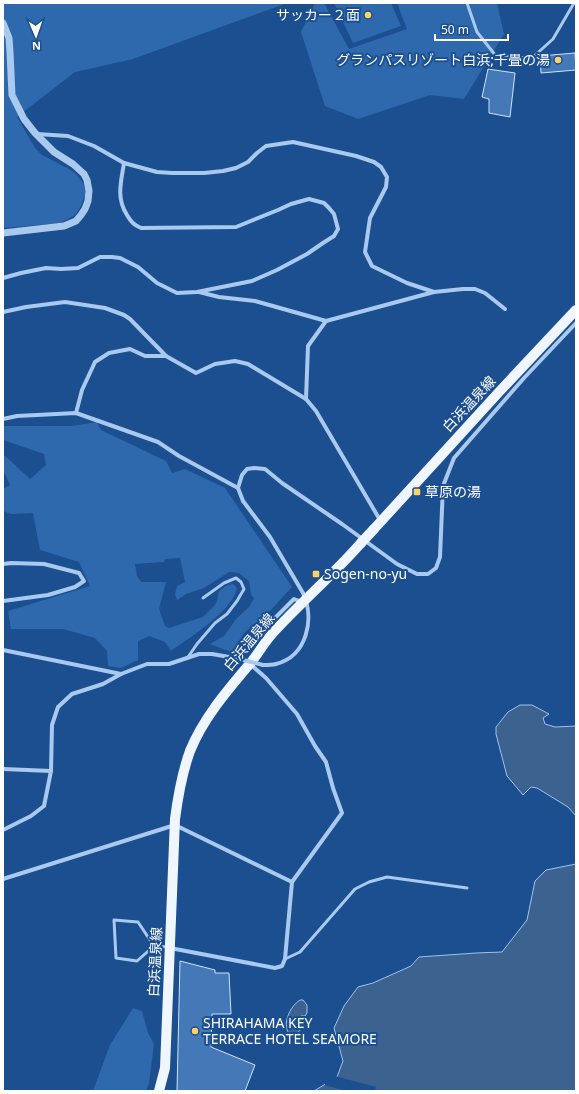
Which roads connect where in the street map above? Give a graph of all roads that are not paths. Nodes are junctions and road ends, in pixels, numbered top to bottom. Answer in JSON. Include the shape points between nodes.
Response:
{"nodes":[{"id":1,"x":467,"y":3,"type":"edge"},
{"id":2,"x":574,"y":3,"type":"edge"},
{"id":3,"x":3,"y":24,"type":"edge"},
{"id":4,"x":35,"y":134,"type":"junction"},
{"id":5,"x":124,"y":163,"type":"junction"},
{"id":6,"x":3,"y":233,"type":"edge"},
{"id":7,"x":3,"y":278,"type":"edge"},
{"id":8,"x":197,"y":292,"type":"junction"},
{"id":9,"x":434,"y":292,"type":"junction"},
{"id":10,"x":505,"y":309,"type":"dead end"},
{"id":11,"x":576,"y":310,"type":"edge"},
{"id":12,"x":3,"y":312,"type":"edge"},
{"id":13,"x":326,"y":322,"type":"junction"},
{"id":14,"x":576,"y":323,"type":"edge"},
{"id":15,"x":166,"y":356,"type":"junction"},
{"id":16,"x":306,"y":399,"type":"junction"},
{"id":17,"x":76,"y":413,"type":"junction"},
{"id":18,"x":3,"y":419,"type":"edge"},
{"id":19,"x":238,"y":488,"type":"junction"},
{"id":20,"x":378,"y":525,"type":"junction"},
{"id":21,"x":3,"y":564,"type":"edge"},
{"id":22,"x":203,"y":598,"type":"dead end"},
{"id":23,"x":3,"y":601,"type":"edge"},
{"id":24,"x":305,"y":601,"type":"junction"},
{"id":25,"x":3,"y":650,"type":"edge"},
{"id":26,"x":188,"y":658,"type":"junction"},
{"id":27,"x":235,"y":658,"type":"junction"},
{"id":28,"x":250,"y":664,"type":"junction"},
{"id":29,"x":121,"y":674,"type":"junction"},
{"id":30,"x":3,"y":769,"type":"edge"},
{"id":31,"x":51,"y":771,"type":"junction"},
{"id":32,"x":175,"y":825,"type":"junction"},
{"id":33,"x":3,"y":830,"type":"edge"},
{"id":34,"x":3,"y":879,"type":"edge"},
{"id":35,"x":292,"y":882,"type":"junction"},
{"id":36,"x":467,"y":888,"type":"dead end"},
{"id":37,"x":154,"y":946,"type":"junction"},
{"id":38,"x":170,"y":948,"type":"junction"},
{"id":39,"x":285,"y":959,"type":"junction"},
{"id":40,"x":159,"y":1091,"type":"edge"}],
"edges":[{"from":1,"to":2,"type":"lane","via":[[477,32],[496,56],[532,58],[553,39]]},
{"from":3,"to":4,"type":"street","via":[[9,38],[12,95]]},
{"from":4,"to":5,"type":"street","via":[[68,136],[94,146]]},
{"from":4,"to":6,"type":"street","via":[[84,174],[87,180],[88,201],[76,221],[64,226]]},
{"from":5,"to":8,"type":"street","via":[[121,203],[134,225],[141,228],[236,227],[309,199],[324,203],[334,214],[338,229],[334,236],[307,254],[252,281]]},
{"from":5,"to":9,"type":"street","via":[[157,172],[223,171],[248,162],[266,146],[293,142],[374,162],[381,167],[387,177],[386,187],[370,218],[365,252],[372,266],[407,283]]},
{"from":7,"to":8,"type":"street","via":[[46,268],[78,268],[100,257],[112,257],[132,264],[157,283],[177,293]]},
{"from":8,"to":13,"type":"street","via":[[255,301]]},
{"from":9,"to":10,"type":"street","via":[[475,289],[485,293]]},
{"from":9,"to":13,"type":"street"},
{"from":11,"to":20,"type":"main road","name":"白浜温泉線"},
{"from":12,"to":15,"type":"street","via":[[26,306],[65,302],[106,308],[130,319]]},
{"from":13,"to":16,"type":"street","via":[[308,346]]},
{"from":14,"to":19,"type":"street","via":[[454,458],[443,486],[440,557],[436,568],[428,574],[416,574],[397,564],[265,469],[247,469]]},
{"from":15,"to":16,"type":"street","via":[[196,373],[215,364],[235,361],[248,364]]},
{"from":15,"to":17,"type":"street","via":[[145,356],[130,349],[109,353],[95,362],[82,390]]},
{"from":16,"to":20,"type":"street","via":[[316,412]]},
{"from":17,"to":18,"type":"street"},
{"from":17,"to":19,"type":"street","via":[[158,442]]},
{"from":19,"to":24,"type":"street","via":[[243,501],[270,537],[303,593]]},
{"from":20,"to":24,"type":"main road","name":"白浜温泉線","bridge":true},
{"from":21,"to":23,"type":"street","via":[[44,564],[79,573],[84,581],[75,587],[48,595]]},
{"from":22,"to":26,"type":"lane","via":[[236,578],[244,589],[227,614],[215,623]]},
{"from":24,"to":27,"type":"street","via":[[294,599]]},
{"from":24,"to":27,"type":"street","bridge":true,"via":[[307,631],[305,640],[294,655],[275,665],[263,665]]},
{"from":24,"to":28,"type":"main road","name":"白浜温泉線","via":[[271,635]]},
{"from":25,"to":29,"type":"street"},
{"from":26,"to":27,"type":"street","via":[[199,654]]},
{"from":26,"to":29,"type":"street","via":[[169,664],[147,664]]},
{"from":28,"to":32,"type":"main road","name":"白浜温泉線","via":[[224,694],[190,750],[182,775]]},
{"from":28,"to":35,"type":"street","via":[[266,678],[297,714],[326,762],[342,813]]},
{"from":29,"to":31,"type":"street","via":[[103,684],[72,694],[58,707],[52,725]]},
{"from":30,"to":31,"type":"street"},
{"from":31,"to":33,"type":"street","via":[[44,806],[31,816]]},
{"from":32,"to":34,"type":"street"},
{"from":32,"to":35,"type":"street"},
{"from":32,"to":38,"type":"main road","name":"白浜温泉線"},
{"from":35,"to":39,"type":"street"},
{"from":36,"to":39,"type":"lane","via":[[387,877],[369,882],[355,889],[300,952]]},
{"from":37,"to":37,"type":"lane","via":[[136,961],[116,958],[114,920],[138,922]]},
{"from":37,"to":38,"type":"lane"},
{"from":38,"to":39,"type":"street","via":[[275,968],[282,966]]},
{"from":38,"to":40,"type":"main road","name":"白浜温泉線","via":[[165,1068]]}]}
